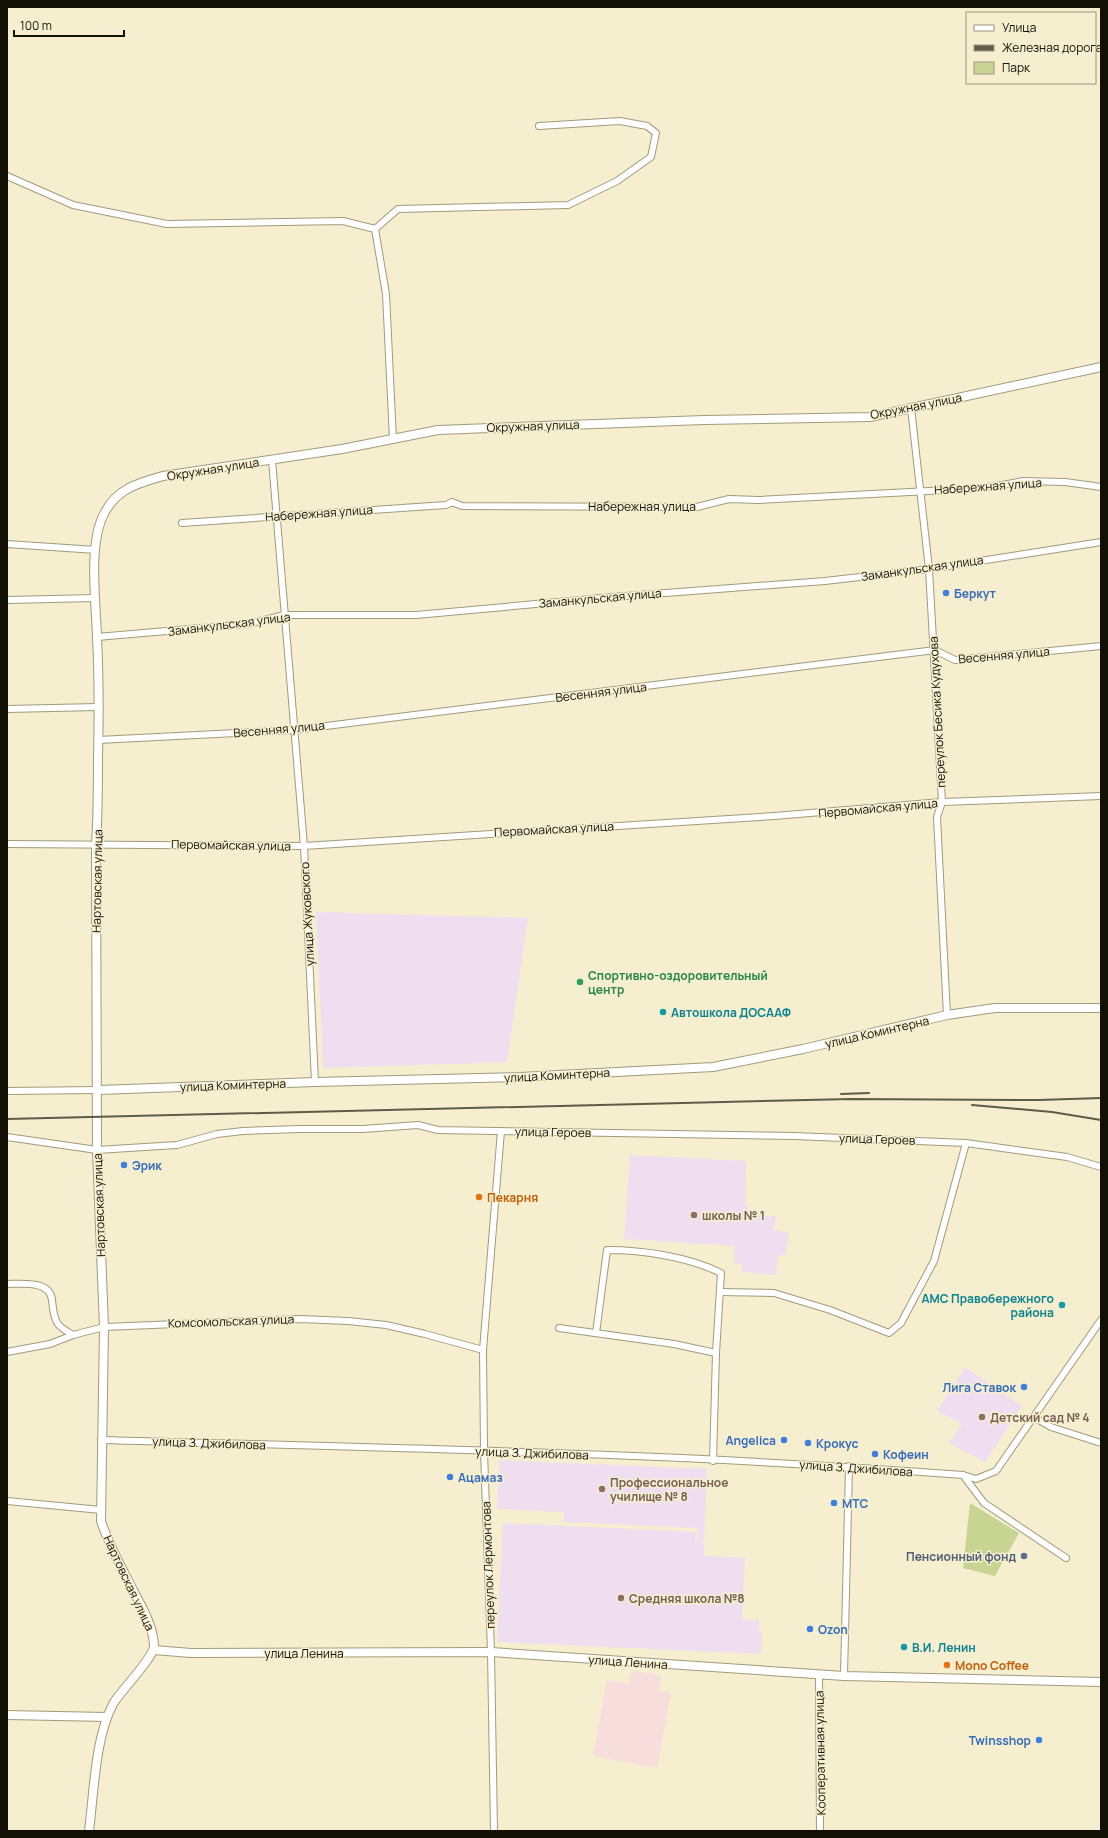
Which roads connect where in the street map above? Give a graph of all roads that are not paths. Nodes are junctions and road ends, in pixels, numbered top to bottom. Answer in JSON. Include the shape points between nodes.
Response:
{"nodes":[{"id":1,"x":539,"y":126,"type":"dead end"},
{"id":2,"x":7,"y":176,"type":"edge"},
{"id":3,"x":375,"y":230,"type":"junction"},
{"id":4,"x":1101,"y":367,"type":"edge"},
{"id":5,"x":911,"y":408,"type":"junction"},
{"id":6,"x":393,"y":440,"type":"junction"},
{"id":7,"x":272,"y":460,"type":"junction"},
{"id":8,"x":1101,"y":487,"type":"edge"},
{"id":9,"x":920,"y":490,"type":"junction"},
{"id":10,"x":276,"y":516,"type":"junction"},
{"id":11,"x":182,"y":523,"type":"dead end"},
{"id":12,"x":1101,"y":542,"type":"edge"},
{"id":13,"x":7,"y":544,"type":"edge"},
{"id":14,"x":96,"y":550,"type":"junction"},
{"id":15,"x":929,"y":569,"type":"junction"},
{"id":16,"x":95,"y":598,"type":"junction"},
{"id":17,"x":7,"y":600,"type":"edge"},
{"id":18,"x":284,"y":615,"type":"junction"},
{"id":19,"x":97,"y":636,"type":"junction"},
{"id":20,"x":1101,"y":646,"type":"edge"},
{"id":21,"x":934,"y":650,"type":"junction"},
{"id":22,"x":98,"y":707,"type":"junction"},
{"id":23,"x":7,"y":708,"type":"edge"},
{"id":24,"x":294,"y":730,"type":"junction"},
{"id":25,"x":98,"y":740,"type":"junction"},
{"id":26,"x":1101,"y":796,"type":"edge"},
{"id":27,"x":942,"y":802,"type":"junction"},
{"id":28,"x":96,"y":843,"type":"junction"},
{"id":29,"x":7,"y":844,"type":"edge"},
{"id":30,"x":304,"y":846,"type":"junction"},
{"id":31,"x":1101,"y":1008,"type":"edge"},
{"id":32,"x":947,"y":1015,"type":"junction"},
{"id":33,"x":315,"y":1082,"type":"junction"},
{"id":34,"x":98,"y":1090,"type":"junction"},
{"id":35,"x":7,"y":1091,"type":"edge"},
{"id":36,"x":501,"y":1131,"type":"junction"},
{"id":37,"x":7,"y":1137,"type":"edge"},
{"id":38,"x":966,"y":1143,"type":"junction"},
{"id":39,"x":97,"y":1150,"type":"junction"},
{"id":40,"x":1101,"y":1168,"type":"edge"},
{"id":41,"x":7,"y":1284,"type":"edge"},
{"id":42,"x":720,"y":1292,"type":"junction"},
{"id":43,"x":1101,"y":1320,"type":"edge"},
{"id":44,"x":104,"y":1327,"type":"junction"},
{"id":45,"x":559,"y":1328,"type":"dead end"},
{"id":46,"x":596,"y":1333,"type":"junction"},
{"id":47,"x":73,"y":1335,"type":"junction"},
{"id":48,"x":483,"y":1350,"type":"junction"},
{"id":49,"x":7,"y":1352,"type":"edge"},
{"id":50,"x":716,"y":1353,"type":"junction"},
{"id":51,"x":1034,"y":1417,"type":"junction"},
{"id":52,"x":102,"y":1440,"type":"junction"},
{"id":53,"x":1101,"y":1443,"type":"edge"},
{"id":54,"x":484,"y":1451,"type":"junction"},
{"id":55,"x":713,"y":1461,"type":"junction"},
{"id":56,"x":849,"y":1466,"type":"junction"},
{"id":57,"x":963,"y":1475,"type":"junction"},
{"id":58,"x":7,"y":1501,"type":"edge"},
{"id":59,"x":101,"y":1510,"type":"junction"},
{"id":60,"x":1066,"y":1558,"type":"dead end"},
{"id":61,"x":154,"y":1650,"type":"junction"},
{"id":62,"x":491,"y":1652,"type":"junction"},
{"id":63,"x":819,"y":1674,"type":"junction"},
{"id":64,"x":844,"y":1676,"type":"junction"},
{"id":65,"x":1101,"y":1682,"type":"edge"},
{"id":66,"x":7,"y":1715,"type":"edge"},
{"id":67,"x":107,"y":1717,"type":"junction"},
{"id":68,"x":89,"y":1831,"type":"edge"},
{"id":69,"x":494,"y":1831,"type":"edge"},
{"id":70,"x":820,"y":1831,"type":"edge"}],
"edges":[{"from":1,"to":3,"type":"street","via":[[620,121],[648,126],[656,133],[651,157],[617,181],[568,205],[398,209]]},
{"from":2,"to":3,"type":"street","via":[[73,205],[167,224],[343,221]]},
{"from":3,"to":6,"type":"street","via":[[386,294]]},
{"from":4,"to":5,"type":"street","name":"Окружная улица"},
{"from":5,"to":6,"type":"street","name":"Окружная улица","via":[[870,417],[438,430]]},
{"from":5,"to":9,"type":"street","name":"переулок Бесика Кудухова"},
{"from":6,"to":7,"type":"street","name":"Окружная улица"},
{"from":7,"to":10,"type":"street","name":"улица Жуковского"},
{"from":7,"to":14,"type":"street","name":"Окружная улица","via":[[163,476],[123,490],[110,503],[103,515]]},
{"from":8,"to":9,"type":"street","name":"Набережная улица","via":[[1065,482],[1023,481],[967,489]]},
{"from":9,"to":10,"type":"street","name":"Набережная улица","via":[[758,500],[729,499],[697,507],[462,506],[452,502],[446,505]]},
{"from":9,"to":15,"type":"street","name":"переулок Бесика Кудухова"},
{"from":10,"to":11,"type":"street","name":"Набережная улица"},
{"from":10,"to":18,"type":"street","name":"улица Жуковского"},
{"from":12,"to":15,"type":"street","name":"Заманкульская улица"},
{"from":13,"to":14,"type":"street"},
{"from":14,"to":16,"type":"street","name":"Нартовская улица"},
{"from":15,"to":18,"type":"street","name":"Заманкульская улица","via":[[825,581],[416,615]]},
{"from":15,"to":21,"type":"street","name":"переулок Бесика Кудухова"},
{"from":16,"to":17,"type":"street"},
{"from":16,"to":19,"type":"street","name":"Нартовская улица"},
{"from":18,"to":19,"type":"street","name":"Заманкульская улица","via":[[240,625]]},
{"from":18,"to":24,"type":"street","name":"улица Жуковского"},
{"from":19,"to":22,"type":"street","name":"Нартовская улица"},
{"from":20,"to":21,"type":"street","name":"Весенняя улица","via":[[955,660]]},
{"from":21,"to":24,"type":"street","name":"Весенняя улица"},
{"from":21,"to":27,"type":"street","name":"переулок Бесика Кудухова"},
{"from":22,"to":23,"type":"street"},
{"from":22,"to":25,"type":"street","name":"Нартовская улица"},
{"from":24,"to":25,"type":"street","name":"Весенняя улица"},
{"from":24,"to":30,"type":"street","name":"улица Жуковского"},
{"from":25,"to":28,"type":"street","name":"Нартовская улица"},
{"from":26,"to":27,"type":"street","name":"Первомайская улица"},
{"from":27,"to":30,"type":"street","name":"Первомайская улица","via":[[774,816]]},
{"from":27,"to":32,"type":"street","name":"переулок Бесика Кудухова","via":[[937,817]]},
{"from":28,"to":29,"type":"street","name":"Первомайская улица"},
{"from":28,"to":30,"type":"street","name":"Первомайская улица"},
{"from":28,"to":34,"type":"street","name":"Нартовская улица"},
{"from":30,"to":33,"type":"street","name":"улица Жуковского"},
{"from":31,"to":32,"type":"street","name":"улица Коминтерна","via":[[995,1008]]},
{"from":32,"to":33,"type":"street","name":"улица Коминтерна","via":[[713,1067],[520,1077]]},
{"from":33,"to":34,"type":"street","name":"улица Коминтерна"},
{"from":34,"to":35,"type":"street","name":"улица Коминтерна"},
{"from":34,"to":39,"type":"street","name":"Нартовская улица"},
{"from":36,"to":38,"type":"street","name":"улица Героев","via":[[794,1136]]},
{"from":36,"to":39,"type":"street","name":"улица Героев","via":[[438,1130],[418,1125],[363,1129],[293,1129],[217,1134],[177,1145]]},
{"from":36,"to":48,"type":"street","name":"переулок Лермонтова"},
{"from":37,"to":39,"type":"street","name":"улица Героев"},
{"from":38,"to":40,"type":"street","name":"улица Героев","via":[[1068,1157]]},
{"from":38,"to":42,"type":"street","via":[[934,1261],[901,1323],[889,1333],[830,1310],[774,1293]]},
{"from":39,"to":44,"type":"street","name":"Нартовская улица"},
{"from":41,"to":47,"type":"street","via":[[35,1285],[46,1289],[51,1295],[57,1323]]},
{"from":42,"to":46,"type":"street","via":[[721,1273],[713,1269],[693,1262],[632,1250],[607,1250]]},
{"from":42,"to":50,"type":"street"},
{"from":43,"to":51,"type":"street","name":"улица З. Джибилова"},
{"from":44,"to":47,"type":"street","name":"Комсомольская улица"},
{"from":44,"to":48,"type":"street","name":"Комсомольская улица","via":[[300,1319],[348,1321],[406,1330]]},
{"from":44,"to":52,"type":"street","name":"Нартовская улица"},
{"from":45,"to":46,"type":"street"},
{"from":46,"to":50,"type":"street"},
{"from":47,"to":49,"type":"street","name":"Комсомольская улица","via":[[50,1344]]},
{"from":48,"to":54,"type":"street","name":"переулок Лермонтова"},
{"from":50,"to":55,"type":"street"},
{"from":51,"to":53,"type":"street","via":[[1051,1427]]},
{"from":51,"to":57,"type":"street","name":"улица З. Джибилова","via":[[996,1471],[976,1479]]},
{"from":52,"to":54,"type":"street","name":"улица З. Джибилова"},
{"from":52,"to":59,"type":"street","name":"Нартовская улица"},
{"from":54,"to":55,"type":"street","name":"улица З. Джибилова"},
{"from":54,"to":62,"type":"street","name":"переулок Лермонтова"},
{"from":55,"to":56,"type":"street","name":"улица З. Джибилова"},
{"from":56,"to":57,"type":"street","name":"улица З. Джибилова"},
{"from":56,"to":64,"type":"street"},
{"from":57,"to":60,"type":"street","via":[[984,1503]]},
{"from":58,"to":59,"type":"street"},
{"from":59,"to":61,"type":"street","name":"Нартовская улица","via":[[105,1534],[148,1619]]},
{"from":61,"to":62,"type":"street","name":"улица Ленина","via":[[191,1653]]},
{"from":61,"to":67,"type":"street","via":[[121,1692]]},
{"from":62,"to":63,"type":"street","name":"улица Ленина"},
{"from":62,"to":69,"type":"street","name":"переулок Лермонтова"},
{"from":63,"to":64,"type":"street","name":"улица Ленина"},
{"from":63,"to":70,"type":"street","name":"Кооперативная улица"},
{"from":64,"to":65,"type":"street","name":"улица Ленина"},
{"from":66,"to":67,"type":"street"},
{"from":67,"to":68,"type":"street","via":[[101,1738]]}]}
